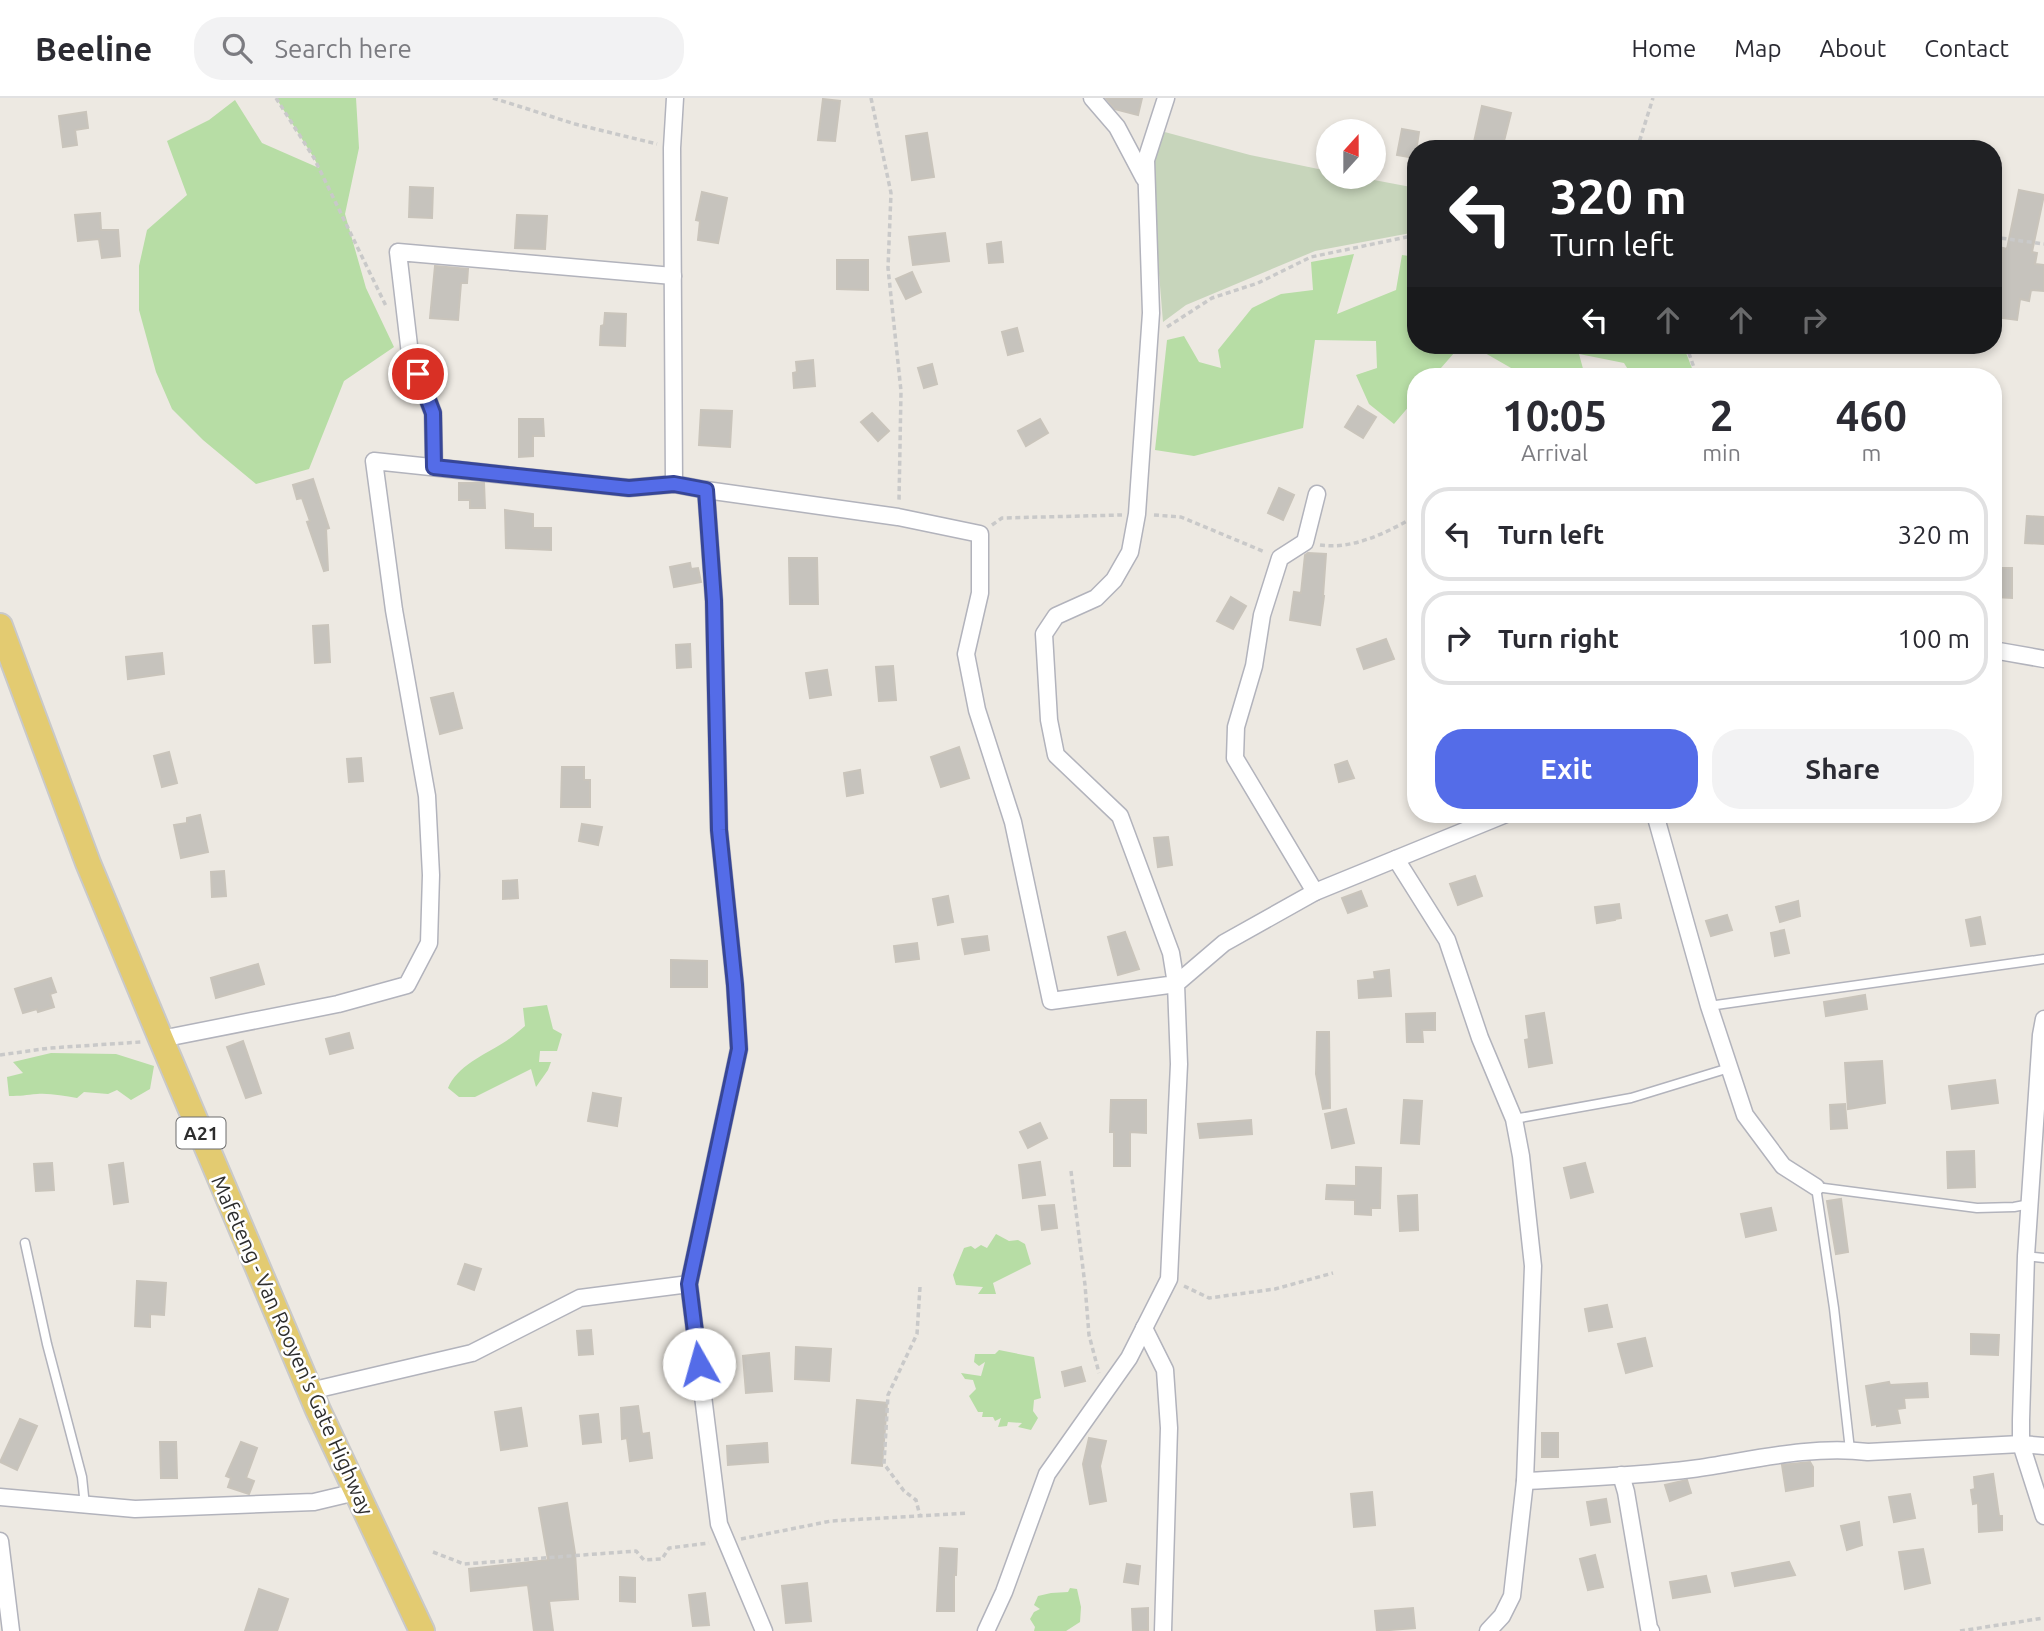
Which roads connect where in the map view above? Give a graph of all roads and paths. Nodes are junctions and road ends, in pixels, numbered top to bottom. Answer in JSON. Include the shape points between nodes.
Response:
{"nodes":[{"id":1,"x":276,"y":98,"type":"edge"},
{"id":2,"x":493,"y":98,"type":"edge"},
{"id":3,"x":675,"y":98,"type":"edge"},
{"id":4,"x":871,"y":98,"type":"edge"},
{"id":5,"x":1093,"y":98,"type":"edge"},
{"id":6,"x":1166,"y":98,"type":"edge"},
{"id":7,"x":1653,"y":98,"type":"edge"},
{"id":8,"x":1640,"y":140,"type":"edge"},
{"id":9,"x":673,"y":148,"type":"junction"},
{"id":10,"x":1146,"y":181,"type":"junction"},
{"id":11,"x":1407,"y":238,"type":"edge"},
{"id":12,"x":2002,"y":238,"type":"edge"},
{"id":13,"x":2044,"y":244,"type":"edge"},
{"id":14,"x":673,"y":276,"type":"junction"},
{"id":15,"x":392,"y":317,"type":"dead end"},
{"id":16,"x":1149,"y":338,"type":"junction"},
{"id":17,"x":434,"y":467,"type":"junction"},
{"id":18,"x":674,"y":484,"type":"junction"},
{"id":19,"x":706,"y":490,"type":"junction"},
{"id":20,"x":1317,"y":494,"type":"dead end"},
{"id":21,"x":1137,"y":514,"type":"junction"},
{"id":22,"x":898,"y":517,"type":"junction"},
{"id":23,"x":1407,"y":521,"type":"edge"},
{"id":24,"x":980,"y":534,"type":"junction"},
{"id":25,"x":1305,"y":542,"type":"junction"},
{"id":26,"x":1280,"y":558,"type":"junction"},
{"id":27,"x":0,"y":626,"type":"edge"},
{"id":28,"x":2002,"y":652,"type":"edge"},
{"id":29,"x":2044,"y":659,"type":"edge"},
{"id":30,"x":1484,"y":823,"type":"edge"},
{"id":31,"x":1658,"y":823,"type":"edge"},
{"id":32,"x":1396,"y":859,"type":"junction"},
{"id":33,"x":1315,"y":892,"type":"junction"},
{"id":34,"x":2044,"y":959,"type":"edge"},
{"id":35,"x":1176,"y":984,"type":"junction"},
{"id":36,"x":1709,"y":1006,"type":"junction"},
{"id":37,"x":2044,"y":1019,"type":"edge"},
{"id":38,"x":161,"y":1039,"type":"junction"},
{"id":39,"x":0,"y":1055,"type":"edge"},
{"id":40,"x":1729,"y":1068,"type":"junction"},
{"id":41,"x":1514,"y":1119,"type":"junction"},
{"id":42,"x":1071,"y":1171,"type":"dead end"},
{"id":43,"x":1816,"y":1187,"type":"junction"},
{"id":44,"x":2030,"y":1204,"type":"junction"},
{"id":45,"x":25,"y":1243,"type":"dead end"},
{"id":46,"x":2026,"y":1256,"type":"junction"},
{"id":47,"x":2044,"y":1258,"type":"edge"},
{"id":48,"x":1333,"y":1273,"type":"dead end"},
{"id":49,"x":1169,"y":1279,"type":"junction"},
{"id":50,"x":689,"y":1284,"type":"junction"},
{"id":51,"x":920,"y":1287,"type":"dead end"},
{"id":52,"x":1144,"y":1328,"type":"junction"},
{"id":53,"x":310,"y":1391,"type":"junction"},
{"id":54,"x":1105,"y":1393,"type":"junction"},
{"id":55,"x":2021,"y":1444,"type":"junction"},
{"id":56,"x":2044,"y":1446,"type":"edge"},
{"id":57,"x":1850,"y":1450,"type":"junction"},
{"id":58,"x":1621,"y":1475,"type":"junction"},
{"id":59,"x":1525,"y":1481,"type":"junction"},
{"id":60,"x":356,"y":1492,"type":"junction"},
{"id":61,"x":0,"y":1497,"type":"edge"},
{"id":62,"x":85,"y":1506,"type":"junction"},
{"id":63,"x":968,"y":1513,"type":"dead end"},
{"id":64,"x":920,"y":1516,"type":"junction"},
{"id":65,"x":2044,"y":1516,"type":"edge"},
{"id":66,"x":0,"y":1541,"type":"edge"},
{"id":67,"x":726,"y":1541,"type":"junction"},
{"id":68,"x":433,"y":1552,"type":"dead end"},
{"id":69,"x":2044,"y":1618,"type":"edge"},
{"id":70,"x":11,"y":1631,"type":"edge"},
{"id":71,"x":422,"y":1631,"type":"edge"},
{"id":72,"x":764,"y":1631,"type":"edge"},
{"id":73,"x":986,"y":1631,"type":"edge"},
{"id":74,"x":1163,"y":1631,"type":"edge"},
{"id":75,"x":1488,"y":1631,"type":"edge"},
{"id":76,"x":1651,"y":1631,"type":"edge"},
{"id":77,"x":1960,"y":1631,"type":"edge"}],
"edges":[{"from":1,"to":15,"type":"path","via":[[314,158]]},
{"from":2,"to":9,"type":"path"},
{"from":3,"to":9,"type":"street"},
{"from":4,"to":22,"type":"path","via":[[891,193],[888,268],[901,391]]},
{"from":5,"to":10,"type":"street","via":[[1117,127]]},
{"from":6,"to":10,"type":"street","via":[[1146,160]]},
{"from":7,"to":8,"type":"path"},
{"from":9,"to":14,"type":"street"},
{"from":10,"to":16,"type":"street"},
{"from":11,"to":16,"type":"path","via":[[1311,257],[1258,283],[1212,298]]},
{"from":12,"to":13,"type":"path"},
{"from":14,"to":17,"type":"street","via":[[398,252],[410,354],[433,413]]},
{"from":14,"to":18,"type":"street"},
{"from":16,"to":21,"type":"street"},
{"from":17,"to":18,"type":"street","via":[[629,488]]},
{"from":17,"to":38,"type":"street","via":[[374,461],[394,610],[427,796],[429,943],[407,985],[338,1004]]},
{"from":18,"to":19,"type":"street"},
{"from":19,"to":22,"type":"street"},
{"from":19,"to":50,"type":"street","via":[[714,601],[719,830],[739,1049]]},
{"from":20,"to":25,"type":"street"},
{"from":21,"to":24,"type":"path","via":[[1002,518]]},
{"from":21,"to":26,"type":"path","via":[[1181,517]]},
{"from":21,"to":35,"type":"street","via":[[1130,552],[1114,580],[1097,598],[1056,616],[1044,634],[1049,720],[1056,755],[1120,816],[1171,953]]},
{"from":22,"to":24,"type":"street"},
{"from":23,"to":25,"type":"path","via":[[1386,533],[1335,547]]},
{"from":24,"to":35,"type":"street","via":[[980,593],[966,654],[977,710],[1013,822],[1051,1001]]},
{"from":25,"to":26,"type":"street"},
{"from":26,"to":33,"type":"street","via":[[1236,727],[1235,758]]},
{"from":27,"to":38,"type":"main road","name":"Mafeteng - Van Rooyen's Gate Highway","number":"A21","via":[[88,863]]},
{"from":28,"to":29,"type":"street"},
{"from":30,"to":32,"type":"street"},
{"from":31,"to":36,"type":"street"},
{"from":32,"to":33,"type":"street"},
{"from":32,"to":41,"type":"street","via":[[1447,940]]},
{"from":33,"to":35,"type":"street","via":[[1224,943]]},
{"from":34,"to":36,"type":"lane"},
{"from":35,"to":49,"type":"street","via":[[1179,1063]]},
{"from":36,"to":40,"type":"street"},
{"from":37,"to":44,"type":"street"},
{"from":38,"to":39,"type":"path"},
{"from":38,"to":53,"type":"main road","name":"Mafeteng - Van Rooyen's Gate Highway","number":"A21"},
{"from":40,"to":41,"type":"lane","via":[[1631,1098]]},
{"from":40,"to":43,"type":"street","via":[[1745,1115],[1783,1166]]},
{"from":41,"to":59,"type":"street","via":[[1533,1266]]},
{"from":42,"to":54,"type":"path","via":[[1089,1335]]},
{"from":43,"to":44,"type":"lane","via":[[1977,1208]]},
{"from":43,"to":57,"type":"lane"},
{"from":44,"to":46,"type":"street"},
{"from":45,"to":62,"type":"lane","via":[[82,1477]]},
{"from":46,"to":47,"type":"lane"},
{"from":46,"to":55,"type":"street"},
{"from":48,"to":49,"type":"path","via":[[1275,1289],[1209,1298]]},
{"from":49,"to":52,"type":"street"},
{"from":50,"to":53,"type":"street","via":[[580,1298],[472,1353]]},
{"from":50,"to":67,"type":"street","via":[[719,1524]]},
{"from":51,"to":64,"type":"path","via":[[917,1334],[888,1395],[884,1464],[916,1500]]},
{"from":52,"to":54,"type":"street"},
{"from":52,"to":74,"type":"street","via":[[1165,1370],[1169,1428]]},
{"from":53,"to":60,"type":"main road","name":"Mafeteng - Van Rooyen's Gate Highway","number":"A21"},
{"from":54,"to":73,"type":"street","via":[[1048,1474]]},
{"from":55,"to":56,"type":"street"},
{"from":55,"to":57,"type":"street"},
{"from":55,"to":65,"type":"street"},
{"from":57,"to":58,"type":"street","via":[[1800,1451]]},
{"from":58,"to":59,"type":"street"},
{"from":58,"to":76,"type":"street"},
{"from":59,"to":75,"type":"street","via":[[1512,1596]]},
{"from":60,"to":62,"type":"street","via":[[314,1502],[135,1509]]},
{"from":60,"to":71,"type":"main road","name":"Mafeteng - Van Rooyen's Gate Highway","number":"A21"},
{"from":61,"to":62,"type":"street"},
{"from":63,"to":64,"type":"path"},
{"from":64,"to":67,"type":"path","via":[[831,1521]]},
{"from":66,"to":70,"type":"street"},
{"from":67,"to":68,"type":"path","via":[[669,1548],[662,1559],[644,1560],[636,1551],[464,1564]]},
{"from":67,"to":72,"type":"street"},
{"from":69,"to":77,"type":"path"}]}
